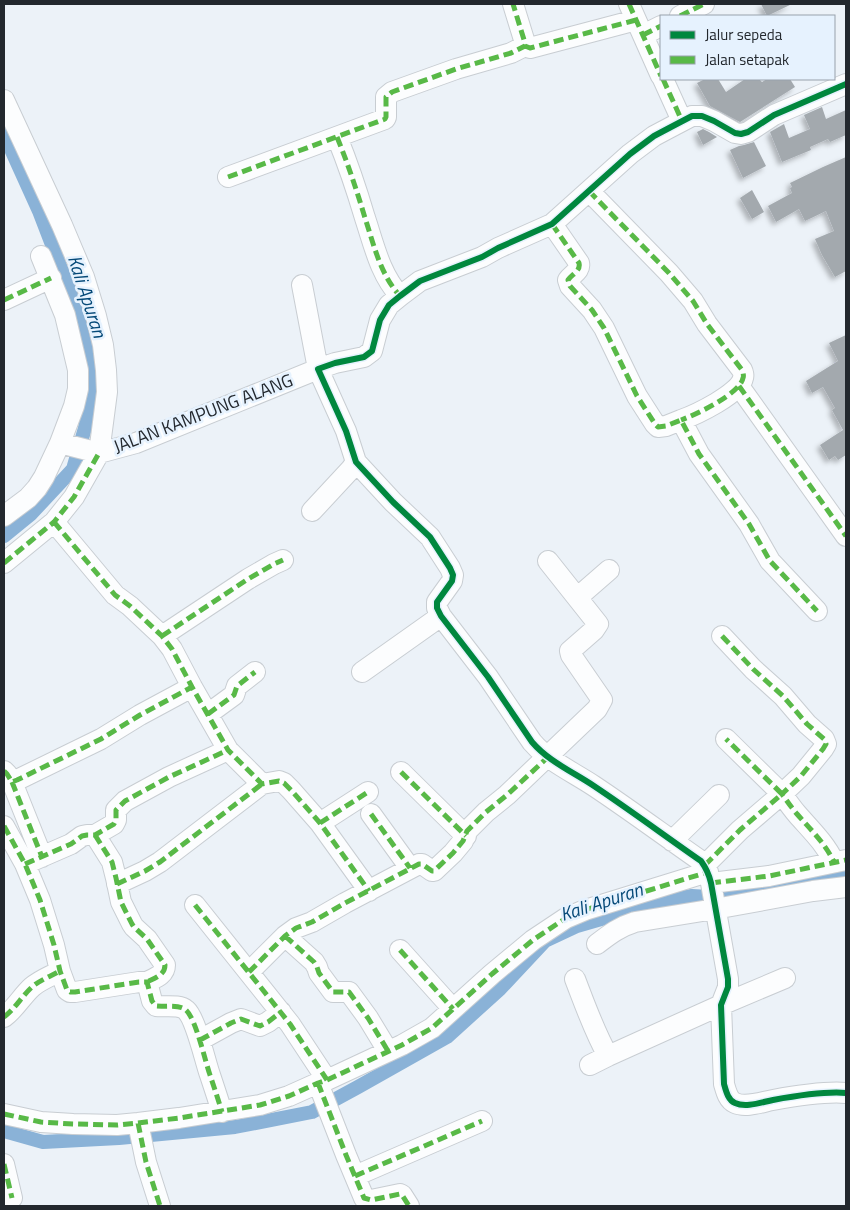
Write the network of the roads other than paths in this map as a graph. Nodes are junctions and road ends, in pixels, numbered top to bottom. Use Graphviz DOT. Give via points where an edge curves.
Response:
graph roads {
  1 [pos="513,4"];
  2 [pos="704,4"];
  3 [pos="682,15"];
  4 [pos="636,20"];
  5 [pos="660,26"];
  6 [pos="525,46"];
  7 [pos="660,73"];
  8 [pos="663,80"];
  9 [pos="846,84"];
  10 [pos="4,100"];
  11 [pos="682,121"];
  12 [pos="337,137"];
  13 [pos="228,177"];
  14 [pos="589,191"];
  15 [pos="552,224"];
  16 [pos="41,256"];
  17 [pos="51,278"];
  18 [pos="302,285"];
  19 [pos="400,296"];
  20 [pos="4,300"];
  21 [pos="318,369"];
  22 [pos="739,386"];
  23 [pos="680,420"];
  24 [pos="79,448"];
  25 [pos="356,462"];
  26 [pos="312,511"];
  27 [pos="4,516"];
  28 [pos="54,522"];
  29 [pos="846,536"];
  30 [pos="283,560"];
  31 [pos="548,561"];
  32 [pos="4,563"];
  33 [pos="609,570"];
  34 [pos="578,597"];
  35 [pos="817,611"];
  36 [pos="441,616"];
  37 [pos="162,636"];
  38 [pos="722,636"];
  39 [pos="254,672"];
  40 [pos="362,672"];
  41 [pos="192,687"];
  42 [pos="208,714"];
  43 [pos="726,739"];
  44 [pos="228,750"];
  45 [pos="548,757"];
  46 [pos="402,772"];
  47 [pos="8,777"];
  48 [pos="262,784"];
  49 [pos="368,792"];
  50 [pos="782,794"];
  51 [pos="718,795"];
  52 [pos="371,814"];
  53 [pos="320,823"];
  54 [pos="4,826"];
  55 [pos="95,835"];
  56 [pos="466,836"];
  57 [pos="672,842"];
  58 [pos="33,861"];
  59 [pos="840,861"];
  60 [pos="410,868"];
  61 [pos="117,884"];
  62 [pos="846,886"];
  63 [pos="711,887"];
  64 [pos="369,891"];
  65 [pos="195,905"];
  66 [pos="285,936"];
  67 [pos="597,944"];
  68 [pos="400,950"];
  69 [pos="60,971"];
  70 [pos="249,972"];
  71 [pos="785,978"];
  72 [pos="575,979"];
  73 [pos="147,982"];
  74 [pos="721,1006"];
  75 [pos="453,1009"];
  76 [pos="281,1012"];
  77 [pos="4,1017"];
  78 [pos="200,1040"];
  79 [pos="388,1051"];
  80 [pos="608,1056"];
  81 [pos="590,1066"];
  82 [pos="322,1084"];
  83 [pos="846,1093"];
  84 [pos="222,1112"];
  85 [pos="4,1114"];
  86 [pos="482,1121"];
  87 [pos="139,1126"];
  88 [pos="4,1164"];
  89 [pos="355,1176"];
  90 [pos="12,1198"];
  91 [pos="160,1206"];
  92 [pos="408,1206"];
  1 -- 6 [label="street"];
  2 -- 3 [label="street"];
  4 -- 5 [label="street"];
  4 -- 6 [label="street" via="530,48"];
  4 -- 7 [label="street"];
  6 -- 12 [label="street" via="392,92 386,97 385,120"];
  8 -- 11 [label="street"];
  9 -- 11 [label="street, JALAN KAMPUNG ALANG" via="774,115 741,134 702,116"];
  10 -- 24 [label="street" via="66,234 96,316 106,370 106,392"];
  11 -- 14 [label="street, JALAN KAMPUNG ALANG" via="638,148"];
  12 -- 13 [label="street"];
  12 -- 19 [label="street" via="379,263"];
  14 -- 15 [label="street, JALAN KAMPUNG ALANG"];
  14 -- 22 [label="street" via="693,301 742,370 744,378"];
  15 -- 19 [label="street, JALAN KAMPUNG ALANG" via="482,258 420,281"];
  15 -- 23 [label="street" via="579,263 568,280 570,286 604,328 637,396 655,424 662,427"];
  16 -- 17 [label="street"];
  17 -- 20 [label="street"];
  17 -- 24 [label="street" via="65,315 78,370 74,406"];
  18 -- 21 [label="street"];
  19 -- 21 [label="street, JALAN KAMPUNG ALANG" via="380,320 372,350 364,357"];
  21 -- 24 [label="street, JALAN KAMPUNG ALANG" via="136,443"];
  21 -- 25 [label="street"];
  22 -- 23 [label="street" via="727,397"];
  22 -- 29 [label="street"];
  23 -- 35 [label="street" via="770,561"];
  24 -- 27 [label="street" via="44,476 28,498"];
  24 -- 28 [label="street" via="74,497"];
  25 -- 26 [label="street"];
  25 -- 36 [label="street" via="430,537 450,568 452,581 437,602"];
  28 -- 32 [label="street"];
  28 -- 37 [label="street" via="115,595"];
  30 -- 37 [label="street" via="248,579"];
  31 -- 34 [label="street"];
  33 -- 34 [label="street"];
  34 -- 45 [label="street" via="598,624 570,651 602,702"];
  36 -- 40 [label="street"];
  36 -- 45 [label="street" via="532,742"];
  37 -- 41 [label="street"];
  38 -- 50 [label="street" via="826,744"];
  39 -- 42 [label="street" via="237,686 234,695"];
  41 -- 42 [label="street"];
  41 -- 47 [label="street" via="101,739"];
  42 -- 44 [label="street"];
  43 -- 50 [label="street"];
  44 -- 48 [label="street"];
  44 -- 55 [label="street" via="125,801 116,810 114,824"];
  45 -- 56 [label="street" via="466,831"];
  45 -- 57 [label="street" via="595,786"];
  46 -- 56 [label="street"];
  47 -- 58 [label="street"];
  48 -- 53 [label="street" via="279,780 284,783"];
  48 -- 61 [label="street" via="160,862"];
  49 -- 53 [label="street"];
  50 -- 59 [label="street"];
  50 -- 63 [label="street" via="740,830"];
  51 -- 57 [label="street"];
  52 -- 60 [label="street"];
  53 -- 64 [label="street"];
  54 -- 58 [label="street"];
  55 -- 58 [label="street" via="82,836"];
  55 -- 61 [label="street" via="112,862"];
  56 -- 60 [label="street" via="434,872 422,864"];
  57 -- 63 [label="street" via="701,860"];
  58 -- 69 [label="street"];
  59 -- 63 [label="street"];
  60 -- 64 [label="street"];
  61 -- 73 [label="street" via="121,902 134,927 147,938 165,965 162,973"];
  62 -- 63 [label="street" via="814,891"];
  63 -- 67 [label="street" via="646,920 625,925"];
  63 -- 74 [label="street" via="728,979"];
  63 -- 75 [label="street" via="612,901 566,918 533,940"];
  64 -- 66 [label="street"];
  65 -- 70 [label="street"];
  66 -- 70 [label="street"];
  66 -- 79 [label="street" via="314,962 333,992 349,992"];
  68 -- 75 [label="street"];
  69 -- 73 [label="street" via="70,992"];
  69 -- 77 [label="street" via="37,983"];
  70 -- 76 [label="street"];
  71 -- 74 [label="street"];
  72 -- 80 [label="street"];
  73 -- 78 [label="street" via="156,1006 178,1007 187,1011"];
  74 -- 80 [label="street"];
  74 -- 83 [label="street" via="724,1084 733,1102 744,1105"];
  75 -- 79 [label="street" via="432,1028"];
  76 -- 78 [label="street" via="260,1026 241,1020"];
  76 -- 82 [label="street"];
  78 -- 84 [label="street"];
  79 -- 82 [label="street"];
  80 -- 81 [label="street"];
  82 -- 84 [label="street" via="260,1105"];
  82 -- 89 [label="street"];
  84 -- 87 [label="street"];
  85 -- 87 [label="street" via="41,1122"];
  86 -- 89 [label="street"];
  87 -- 91 [label="street"];
  88 -- 90 [label="street"];
  89 -- 92 [label="street" via="364,1198 371,1200 400,1194"];
}
